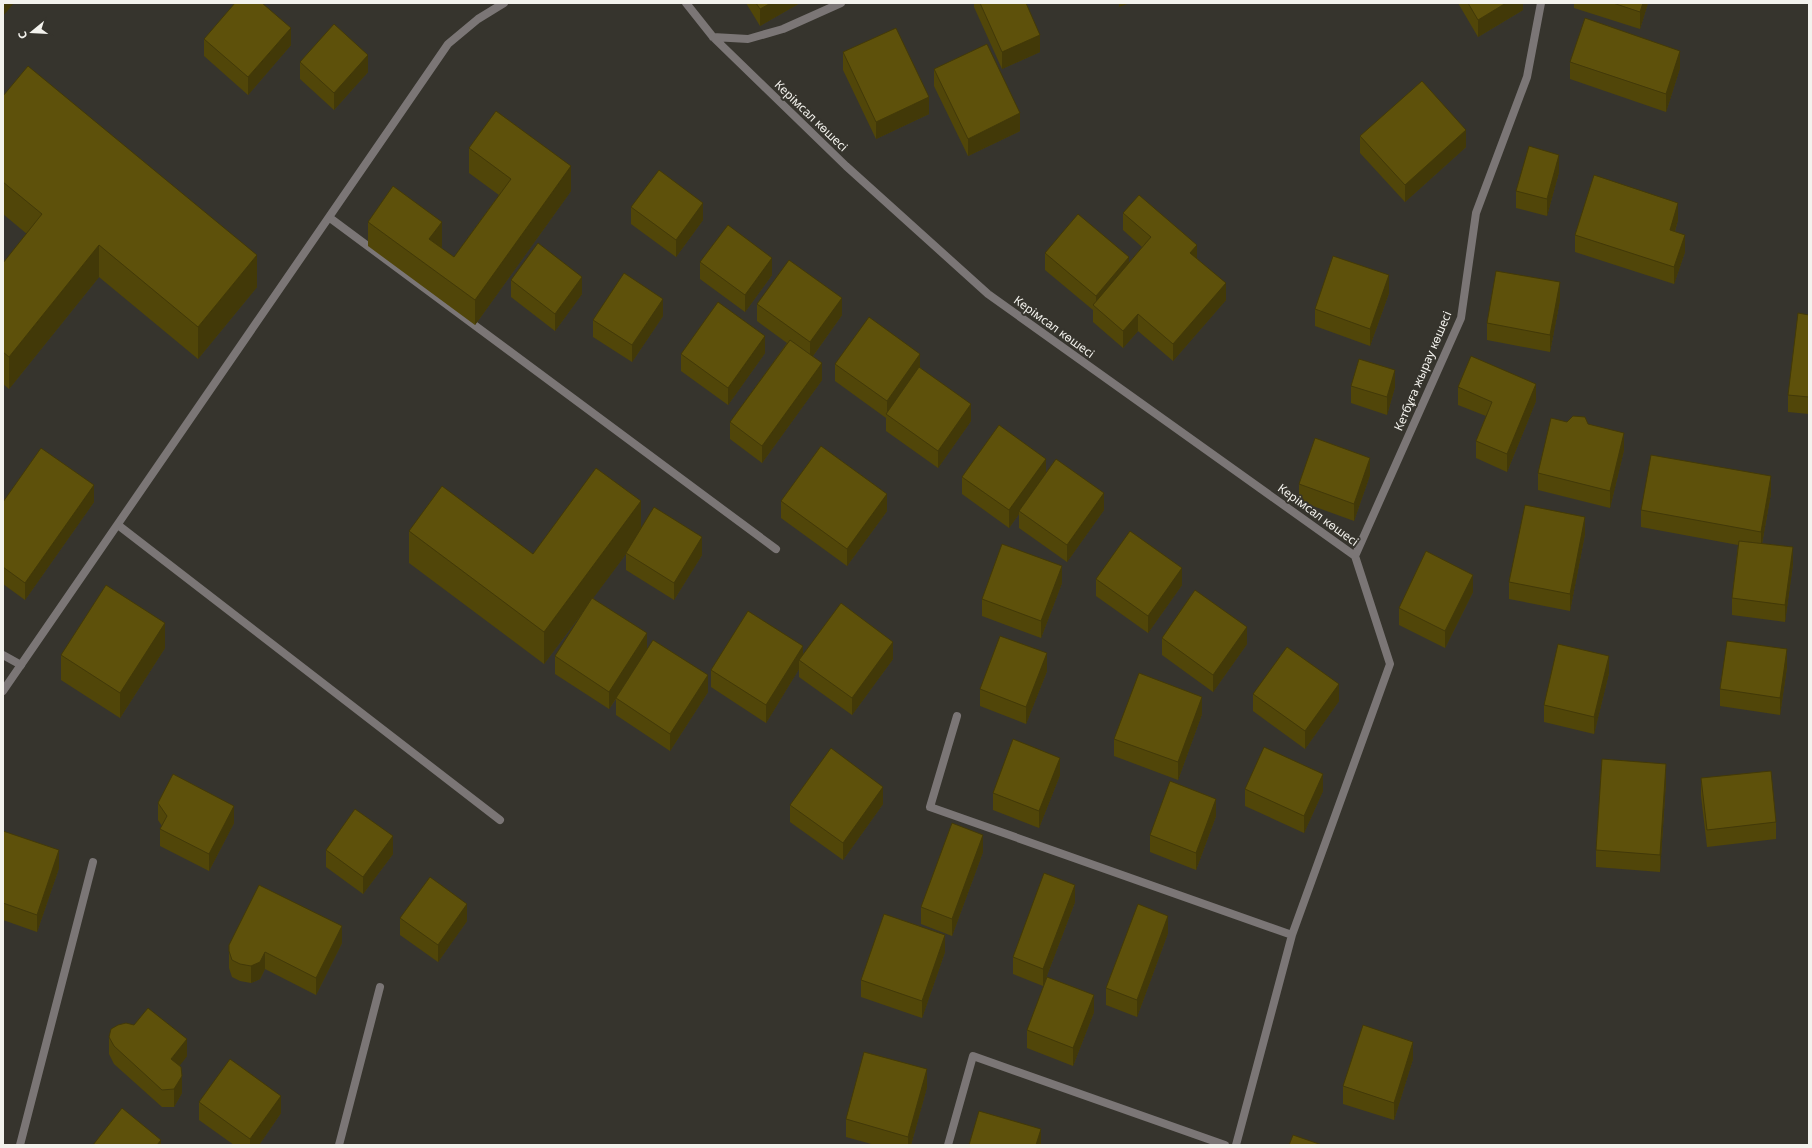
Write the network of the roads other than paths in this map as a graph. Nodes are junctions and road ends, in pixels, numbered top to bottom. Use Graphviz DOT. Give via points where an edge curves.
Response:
graph roads {
  1 [pos="504,3"];
  2 [pos="686,3"];
  3 [pos="842,3"];
  4 [pos="1541,3"];
  5 [pos="713,37"];
  6 [pos="330,218"];
  7 [pos="118,525"];
  8 [pos="776,549"];
  9 [pos="1354,556"];
  10 [pos="3,655"];
  11 [pos="21,665"];
  12 [pos="3,691"];
  13 [pos="957,716"];
  14 [pos="500,820"];
  15 [pos="93,862"];
  16 [pos="1292,934"];
  17 [pos="380,987"];
  18 [pos="20,1145"];
  19 [pos="339,1145"];
  20 [pos="948,1145"];
  21 [pos="1225,1145"];
  22 [pos="1236,1145"];
  1 -- 6 [label="street" via="478,18 448,44"];
  2 -- 5 [label="street, Керімсал көшесі"];
  3 -- 5 [label="street" via="783,29 748,39"];
  4 -- 9 [label="street, Кетбұға жырау көшесі" via="1526,77 1476,213 1461,318"];
  5 -- 9 [label="street, Керімсал көшесі" via="846,166 988,294"];
  6 -- 7 [label="street"];
  6 -- 8 [label="street"];
  7 -- 11 [label="street"];
  7 -- 14 [label="street"];
  9 -- 16 [label="street, Керімсал көшесі" via="1390,664"];
  10 -- 11 [label="street"];
  11 -- 12 [label="street"];
  13 -- 16 [label="street" via="930,807"];
  15 -- 18 [label="street"];
  16 -- 22 [label="street"];
  17 -- 19 [label="street"];
  20 -- 21 [label="street" via="973,1056"];
}
